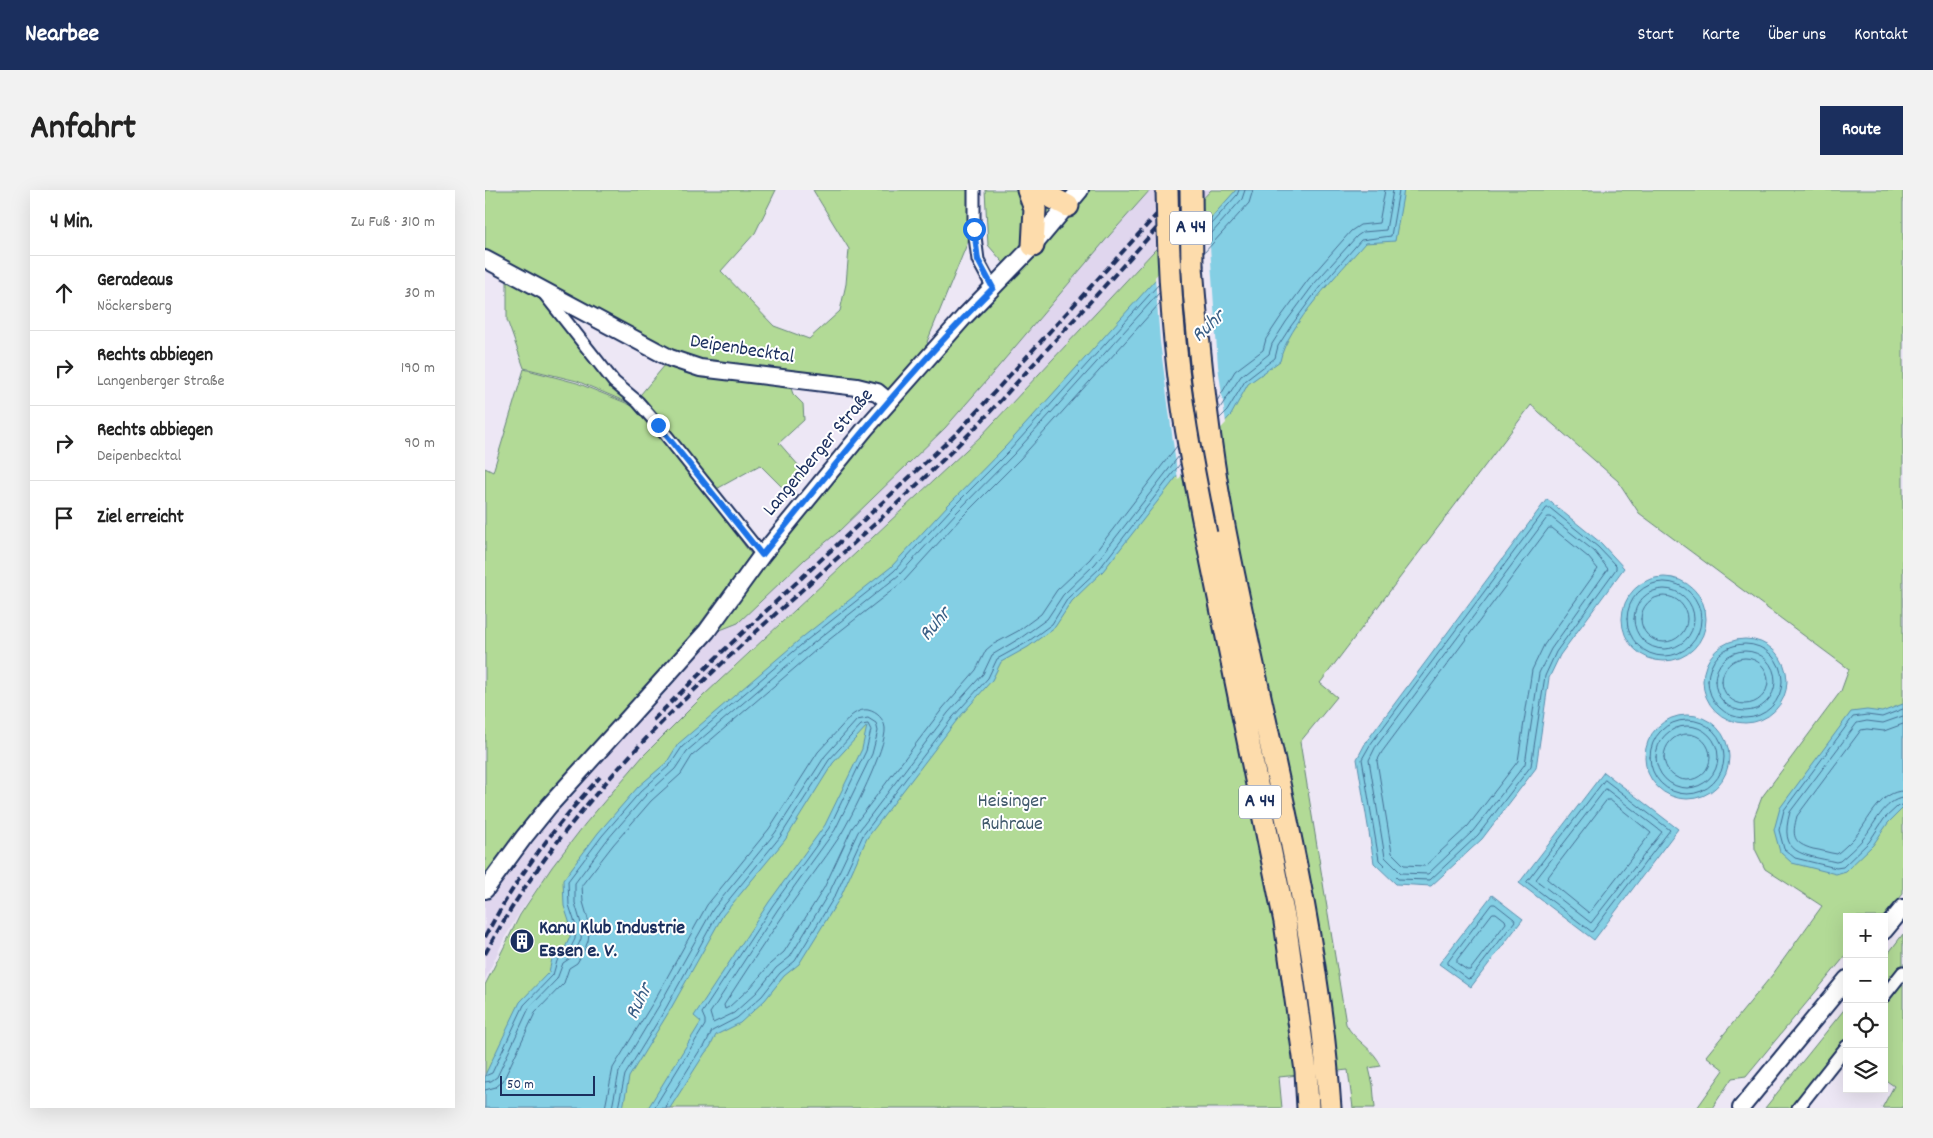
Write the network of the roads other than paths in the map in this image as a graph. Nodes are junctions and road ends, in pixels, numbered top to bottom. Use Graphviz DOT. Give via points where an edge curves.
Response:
graph roads {
  1 [pos="974,190"];
  2 [pos="1028,190"];
  3 [pos="1037,190"];
  4 [pos="1167,190"];
  5 [pos="1191,190"];
  6 [pos="1071,197"];
  7 [pos="1033,246"];
  8 [pos="485,259"];
  9 [pos="993,288"];
  10 [pos="542,291"];
  11 [pos="889,402"];
  12 [pos="762,555"];
  13 [pos="485,890"];
  14 [pos="1903,908"];
  15 [pos="1888,926"];
  16 [pos="1903,972"];
  17 [pos="1843,984"];
  18 [pos="1888,991"];
  19 [pos="1845,1048"];
  20 [pos="1327,1069"];
  21 [pos="1308,1108"];
  22 [pos="1330,1108"];
  23 [pos="1341,1108"];
  24 [pos="1741,1108"];
  25 [pos="1798,1108"];
  1 -- 9 [label="street" via="978,260"];
  2 -- 7 [label="highway" via="1035,209"];
  3 -- 6 [label="highway"];
  4 -- 21 [label="highway, A 44, bridge" via="1177,368 1190,454 1285,922 1306,1071"];
  5 -- 20 [label="highway, A 44, bridge" via="1192,267 1211,446 1224,526 1306,917"];
  6 -- 7 [label="main road, Langenberger Straße"];
  7 -- 9 [label="main road, Langenberger Straße"];
  8 -- 10 [label="main road, Deipenbecktal"];
  9 -- 11 [label="main road, Langenberger Straße"];
  10 -- 11 [label="main road, Deipenbecktal" via="670,358 734,373 857,387 877,392"];
  10 -- 12 [label="street, Deipenbecktal" via="614,382 663,431"];
  11 -- 12 [label="main road, Langenberger Straße"];
  12 -- 13 [label="main road, Langenberger Straße" via="707,631 549,806"];
  14 -- 15 [label="main road"];
  16 -- 18 [label="street"];
  17 -- 24 [label="main road"];
  19 -- 25 [label="street"];
  20 -- 22 [label="highway, A 44"];
  20 -- 23 [label="highway"];
}
